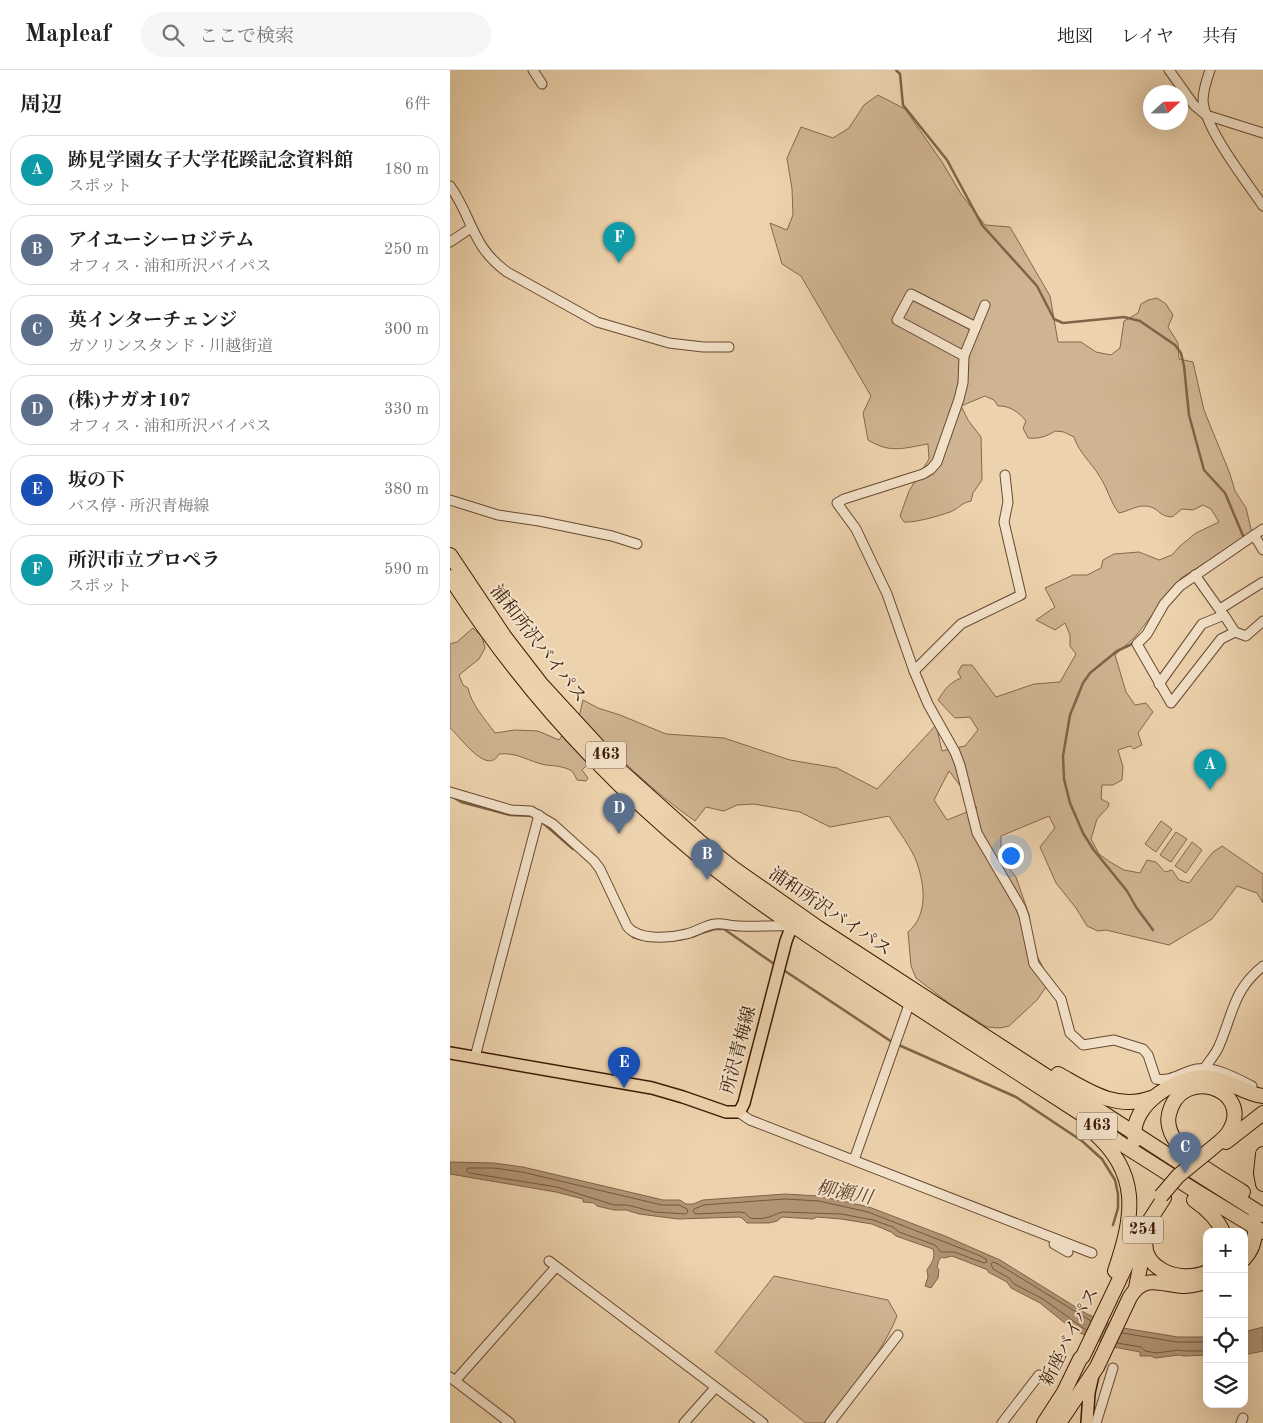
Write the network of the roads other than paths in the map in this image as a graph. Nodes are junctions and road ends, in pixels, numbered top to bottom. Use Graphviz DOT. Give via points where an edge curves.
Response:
graph roads {
  1 [pos="532,70"];
  2 [pos="1169,70"];
  3 [pos="1210,70"];
  4 [pos="542,84"];
  5 [pos="1206,115"];
  6 [pos="1263,133"];
  7 [pos="450,186"];
  8 [pos="1263,206"];
  9 [pos="471,228"];
  10 [pos="450,242"];
  11 [pos="985,305"];
  12 [pos="976,327"];
  13 [pos="729,347"];
  14 [pos="964,356"];
  15 [pos="1005,475"];
  16 [pos="450,500"];
  17 [pos="1263,529"];
  18 [pos="1254,535"];
  19 [pos="637,544"];
  20 [pos="1263,550"];
  21 [pos="450,556"];
  22 [pos="1195,576"];
  23 [pos="450,577"];
  24 [pos="1263,582"];
  25 [pos="1222,612"];
  26 [pos="1263,621"];
  27 [pos="1235,632"];
  28 [pos="914,671"];
  29 [pos="1159,684"];
  30 [pos="450,792"];
  31 [pos="539,815"];
  32 [pos="797,921"];
  33 [pos="1263,966"];
  34 [pos="910,1002"];
  35 [pos="958,1019"];
  36 [pos="450,1053"];
  37 [pos="475,1057"];
  38 [pos="1000,1062"];
  39 [pos="1204,1069"];
  40 [pos="1252,1086"];
  41 [pos="1263,1096"];
  42 [pos="1155,1097"];
  43 [pos="738,1112"];
  44 [pos="1263,1112"];
  45 [pos="1263,1118"];
  46 [pos="1090,1129"];
  47 [pos="1134,1134"];
  48 [pos="1214,1152"];
  49 [pos="1263,1154"];
  50 [pos="1174,1159"];
  51 [pos="854,1160"];
  52 [pos="1263,1184"];
  53 [pos="1194,1190"];
  54 [pos="1164,1198"];
  55 [pos="1263,1205"];
  56 [pos="1263,1215"];
  57 [pos="1150,1226"];
  58 [pos="1221,1228"];
  59 [pos="1259,1230"];
  60 [pos="1036,1233"];
  61 [pos="1144,1246"];
  62 [pos="1068,1252"];
  63 [pos="1263,1252"];
  64 [pos="1092,1253"];
  65 [pos="1248,1253"];
  66 [pos="1248,1258"];
  67 [pos="1127,1267"];
  68 [pos="1205,1273"];
  69 [pos="1203,1283"];
  70 [pos="1119,1290"];
  71 [pos="898,1335"];
  72 [pos="1088,1359"];
  73 [pos="1113,1368"];
  74 [pos="1039,1375"];
  75 [pos="453,1379"];
  76 [pos="715,1388"];
  77 [pos="510,1423"];
  78 [pos="684,1423"];
  79 [pos="763,1423"];
  80 [pos="830,1423"];
  81 [pos="1002,1423"];
  82 [pos="1044,1423"];
  83 [pos="1054,1423"];
  84 [pos="1059,1423"];
  85 [pos="1087,1423"];
  86 [pos="1096,1423"];
  1 -- 4 [label="street"];
  2 -- 5 [label="street" via="1194,105"];
  3 -- 5 [label="street" via="1203,100"];
  5 -- 6 [label="street"];
  5 -- 8 [label="street"];
  7 -- 9 [label="street"];
  9 -- 10 [label="street"];
  9 -- 13 [label="street" via="483,250 498,266 597,322 670,343"];
  11 -- 12 [label="street"];
  12 -- 14 [label="street"];
  12 -- 14 [label="street" via="911,294 897,320"];
  14 -- 28 [label="street" via="959,399 937,462 931,469 837,503 856,529 887,594"];
  15 -- 28 [label="street" via="1008,502 1004,522 1021,595 961,624"];
  16 -- 19 [label="street" via="498,515 612,536"];
  17 -- 18 [label="street"];
  18 -- 20 [label="street"];
  18 -- 22 [label="street"];
  21 -- 32 [label="highway, 浦和所沢バイパス / 463" via="541,684 615,765 699,841"];
  22 -- 25 [label="street"];
  22 -- 29 [label="street" via="1180,586 1164,604 1148,634 1137,644"];
  23 -- 32 [label="highway, 浦和所沢バイパス / 463" via="522,676 581,745 648,812 698,855"];
  24 -- 25 [label="street"];
  25 -- 27 [label="street"];
  25 -- 29 [label="street" via="1202,624"];
  26 -- 27 [label="street" via="1246,636"];
  27 -- 29 [label="street" via="1221,639 1171,703"];
  28 -- 39 [label="street" via="955,752 977,833 1021,908 1034,964 1060,999 1070,1033 1083,1045 1114,1040 1143,1049 1148,1054 1156,1079 1166,1080"];
  30 -- 31 [label="street" via="494,806"];
  31 -- 32 [label="street" via="594,861 631,931 672,936 715,924 738,926"];
  31 -- 37 [label="street"];
  32 -- 34 [label="highway, 浦和所沢バイパス / 463"];
  32 -- 35 [label="highway, 浦和所沢バイパス / 463"];
  32 -- 43 [label="main road, 所沢青梅線" via="786,941 744,1103"];
  33 -- 39 [label="street" via="1241,990 1219,1048"];
  34 -- 38 [label="highway, 浦和所沢バイパス / 463"];
  34 -- 51 [label="street"];
  35 -- 42 [label="highway" via="1104,1098 1136,1103"];
  35 -- 47 [label="highway, 浦和所沢バイパス / 463"];
  36 -- 37 [label="main road, 所沢青梅線"];
  37 -- 43 [label="main road, 所沢青梅線" via="652,1088 726,1112"];
  38 -- 46 [label="highway"];
  38 -- 53 [label="highway, 浦和所沢バイパス / 463"];
  39 -- 40 [label="street" via="1223,1072"];
  41 -- 42 [label="highway" via="1204,1077 1177,1084"];
  42 -- 47 [label="highway" via="1138,1114"];
  43 -- 51 [label="street" via="750,1120"];
  44 -- 48 [label="highway, 254"];
  45 -- 48 [label="highway, 254"];
  46 -- 58 [label="highway, 463" via="1206,1208"];
  46 -- 70 [label="highway" via="1114,1154 1130,1194 1127,1226 1118,1261"];
  47 -- 50 [label="highway, 浦和所沢バイパス / 463"];
  47 -- 53 [label="highway" via="1142,1151"];
  48 -- 54 [label="highway, 254"];
  48 -- 55 [label="highway" via="1230,1132 1233,1106 1220,1091 1209,1086 1197,1086 1185,1091 1171,1107 1168,1118 1174,1138 1194,1159"];
  49 -- 52 [label="highway"];
  50 -- 56 [label="highway, 浦和所沢バイパス"];
  50 -- 59 [label="highway" via="1194,1176 1243,1207"];
  51 -- 60 [label="street"];
  53 -- 59 [label="highway, 浦和所沢バイパス"];
  54 -- 57 [label="highway, 254"];
  54 -- 67 [label="highway, 254" via="1142,1232"];
  54 -- 70 [label="highway" via="1136,1234"];
  57 -- 61 [label="highway"];
  57 -- 67 [label="highway, 254"];
  59 -- 65 [label="highway"];
  60 -- 62 [label="street"];
  60 -- 64 [label="street"];
  61 -- 68 [label="highway" via="1151,1261 1164,1272 1188,1277"];
  61 -- 70 [label="highway"];
  63 -- 66 [label="highway"];
  67 -- 70 [label="highway, 新座バイパス / 254"];
  69 -- 70 [label="highway" via="1184,1286 1153,1282"];
  70 -- 72 [label="highway, 新座バイパス / 254"];
  71 -- 80 [label="street"];
  72 -- 82 [label="highway, 新座バイパス / 254"];
  72 -- 83 [label="highway, 新座バイパス / 254"];
  72 -- 84 [label="highway, 254"];
  72 -- 85 [label="main road"];
  73 -- 86 [label="street"];
  74 -- 81 [label="street"];
  75 -- 76 [label="street" via="553,1264"];
  75 -- 77 [label="street"];
  76 -- 78 [label="street"];
  76 -- 79 [label="street"];
}
